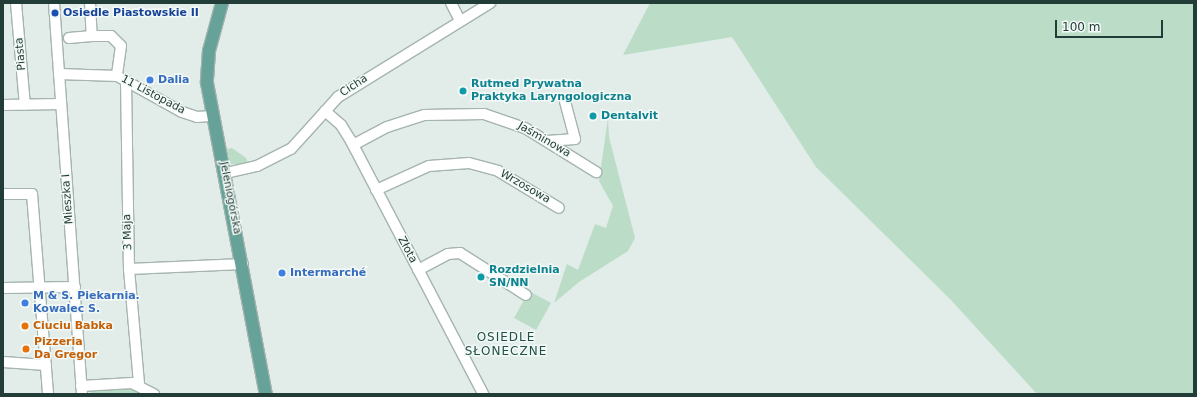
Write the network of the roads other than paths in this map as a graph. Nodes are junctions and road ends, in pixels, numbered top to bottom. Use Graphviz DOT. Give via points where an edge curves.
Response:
graph roads {
  1 [pos="16,3"];
  2 [pos="54,3"];
  3 [pos="90,3"];
  4 [pos="222,3"];
  5 [pos="451,3"];
  6 [pos="490,3"];
  7 [pos="460,21"];
  8 [pos="92,36"];
  9 [pos="69,38"];
  10 [pos="59,74"];
  11 [pos="122,78"];
  12 [pos="565,101"];
  13 [pos="61,104"];
  14 [pos="3,105"];
  15 [pos="25,105"];
  16 [pos="325,111"];
  17 [pos="213,116"];
  18 [pos="547,141"];
  19 [pos="353,145"];
  20 [pos="596,172"];
  21 [pos="226,173"];
  22 [pos="376,190"];
  23 [pos="3,194"];
  24 [pos="559,208"];
  25 [pos="243,264"];
  26 [pos="129,269"];
  27 [pos="418,270"];
  28 [pos="40,287"];
  29 [pos="74,287"];
  30 [pos="3,288"];
  31 [pos="526,295"];
  32 [pos="3,362"];
  33 [pos="46,365"];
  34 [pos="139,384"];
  35 [pos="81,390"];
  36 [pos="48,394"];
  37 [pos="154,394"];
  38 [pos="266,394"];
  39 [pos="483,394"];
  1 -- 15 [label="street, Piasta"];
  2 -- 10 [label="street, Mieszka I"];
  3 -- 8 [label="street"];
  4 -- 17 [label="main road, Jeleniogórska" via="207,66"];
  5 -- 7 [label="street"];
  6 -- 7 [label="street, Cicha"];
  7 -- 16 [label="street, Cicha" via="345,92"];
  8 -- 9 [label="street, 11 Listopada"];
  8 -- 11 [label="street, 11 Listopada" via="111,36 120,42"];
  10 -- 11 [label="street, 11 Listopada"];
  10 -- 13 [label="street, Mieszka I"];
  11 -- 17 [label="street, 11 Listopada" via="182,112 197,117"];
  11 -- 26 [label="street, 3 Maja"];
  12 -- 18 [label="street" via="575,140"];
  13 -- 15 [label="street"];
  13 -- 29 [label="street, Mieszka I"];
  14 -- 15 [label="street"];
  16 -- 19 [label="street, Złota" via="341,125"];
  16 -- 21 [label="street, Cicha" via="291,149 257,166"];
  17 -- 21 [label="main road, Jeleniogórska"];
  18 -- 19 [label="street, Jaśminowa" via="501,118 441,113 404,120"];
  18 -- 20 [label="street, Jaśminowa"];
  19 -- 22 [label="street, Złota"];
  21 -- 25 [label="main road, Jeleniogórska"];
  22 -- 24 [label="street, Wrzosowa" via="429,166 469,164 498,171"];
  22 -- 27 [label="street, Złota"];
  23 -- 28 [label="street" via="32,194"];
  25 -- 26 [label="street"];
  25 -- 38 [label="main road, Jeleniogórska"];
  26 -- 34 [label="street, 3 Maja"];
  27 -- 31 [label="street" via="448,254 460,253"];
  27 -- 39 [label="street, Złota"];
  28 -- 29 [label="street"];
  28 -- 30 [label="street"];
  28 -- 33 [label="street"];
  29 -- 35 [label="street, Mieszka I"];
  32 -- 33 [label="street"];
  33 -- 36 [label="street"];
  34 -- 35 [label="street"];
  34 -- 37 [label="street"];
}
